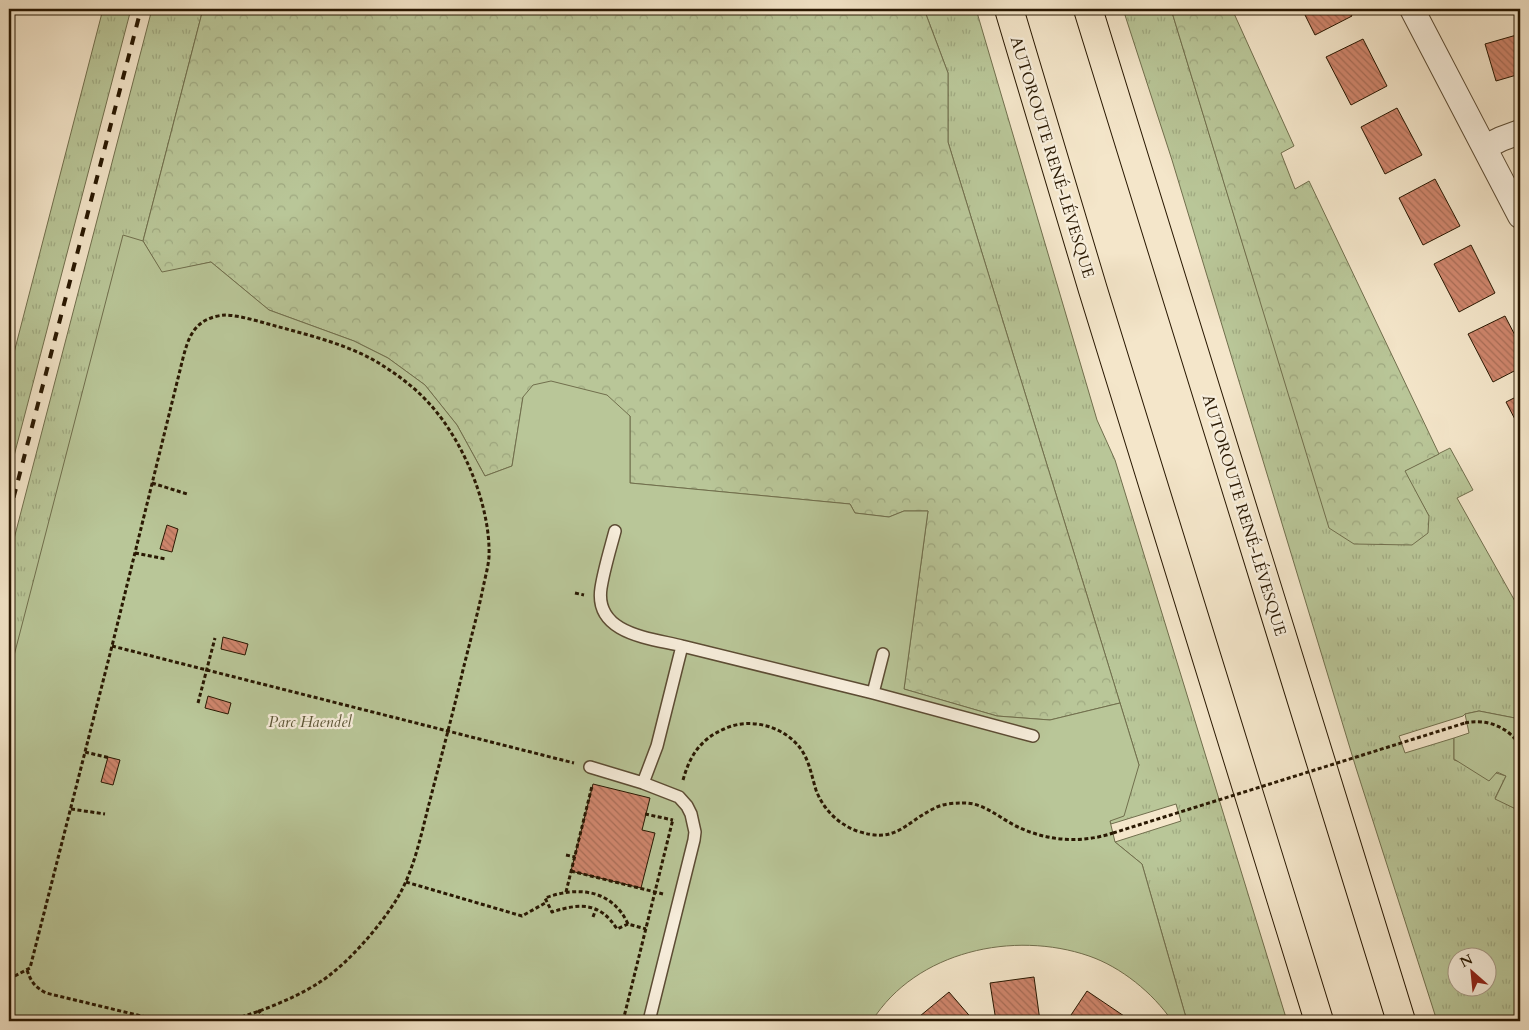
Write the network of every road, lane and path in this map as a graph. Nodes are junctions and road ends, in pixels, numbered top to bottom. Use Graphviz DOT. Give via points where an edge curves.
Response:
graph roads {
  1 [pos="1009,9"];
  2 [pos="1088,9"];
  3 [pos="1412,9"];
  4 [pos="1520,132"];
  5 [pos="1485,147"];
  6 [pos="1520,216"];
  7 [pos="152,483"];
  8 [pos="187,494"];
  9 [pos="615,531"];
  10 [pos="135,552"];
  11 [pos="166,559"];
  12 [pos="215,638"];
  13 [pos="112,646"];
  14 [pos="682,646"];
  15 [pos="882,654"];
  16 [pos="206,670"];
  17 [pos="873,693"];
  18 [pos="198,703"];
  19 [pos="448,731"];
  20 [pos="1033,736"];
  21 [pos="1520,745"];
  22 [pos="85,752"];
  23 [pos="110,758"];
  24 [pos="593,768"];
  25 [pos="643,783"];
  26 [pos="682,785"];
  27 [pos="70,809"];
  28 [pos="675,812"];
  29 [pos="105,814"];
  30 [pos="646,814"];
  31 [pos="673,820"];
  32 [pos="566,855"];
  33 [pos="575,857"];
  34 [pos="571,871"];
  35 [pos="406,882"];
  36 [pos="566,892"];
  37 [pos="655,892"];
  38 [pos="668,895"];
  39 [pos="547,902"];
  40 [pos="596,909"];
  41 [pos="593,917"];
  42 [pos="628,924"];
  43 [pos="646,929"];
  44 [pos="27,970"];
  45 [pos="9,979"];
  46 [pos="258,1010"];
  47 [pos="162,1021"];
  48 [pos="226,1021"];
  49 [pos="266,1021"];
  50 [pos="623,1021"];
  51 [pos="649,1021"];
  52 [pos="1319,1021"];
  53 [pos="1401,1021"];
  1 -- 52 [label="highway, AUTOROUTE RENÉ-LÉVESQUE"];
  2 -- 53 [label="highway, AUTOROUTE RENÉ-LÉVESQUE"];
  3 -- 5 [label="street"];
  4 -- 5 [label="street"];
  5 -- 6 [label="street"];
  7 -- 8 [label="path"];
  7 -- 10 [label="path"];
  7 -- 19 [label="path" via="190,335 198,324 209,318 223,315 243,317 296,331 336,344 396,374 426,401 461,448 474,479 489,543 489,561 481,598"];
  9 -- 14 [label="lane" via="600,588 604,611 619,628 632,634"];
  10 -- 11 [label="path"];
  10 -- 13 [label="path"];
  12 -- 16 [label="path"];
  13 -- 16 [label="path"];
  13 -- 22 [label="path"];
  14 -- 17 [label="lane"];
  14 -- 25 [label="lane"];
  15 -- 17 [label="lane"];
  16 -- 18 [label="path"];
  16 -- 19 [label="path"];
  17 -- 20 [label="lane"];
  19 -- 24 [label="path"];
  19 -- 35 [label="path"];
  21 -- 26 [label="path, bridge" via="1510,733 1494,724 1472,721 1100,838 1077,840 1023,829 984,807 964,803 933,809 903,829 889,834 857,830 838,821 824,806 809,764 798,746 778,730 763,725 728,727 708,738 700,745 686,770"];
  22 -- 23 [label="path"];
  22 -- 27 [label="path"];
  24 -- 25 [label="lane"];
  24 -- 33 [label="path"];
  25 -- 51 [label="lane" via="679,797 692,814 695,832"];
  27 -- 29 [label="path"];
  27 -- 44 [label="path"];
  28 -- 31 [label="path"];
  30 -- 31 [label="path"];
  31 -- 37 [label="path"];
  32 -- 33 [label="path"];
  33 -- 34 [label="path"];
  34 -- 36 [label="path"];
  34 -- 37 [label="path"];
  35 -- 39 [label="path" via="522,916"];
  35 -- 46 [label="path" via="381,921 337,968 297,995"];
  36 -- 39 [label="path" via="545,898"];
  36 -- 42 [label="path" via="602,896 623,913"];
  37 -- 38 [label="path"];
  37 -- 43 [label="path"];
  39 -- 40 [label="path" via="552,912 580,906"];
  40 -- 41 [label="path"];
  40 -- 42 [label="path" via="607,915 616,929"];
  42 -- 43 [label="path"];
  43 -- 50 [label="path"];
  44 -- 45 [label="path"];
  44 -- 47 [label="path" via="31,982 46,993"];
  46 -- 48 [label="path"];
  46 -- 49 [label="path"];
}
